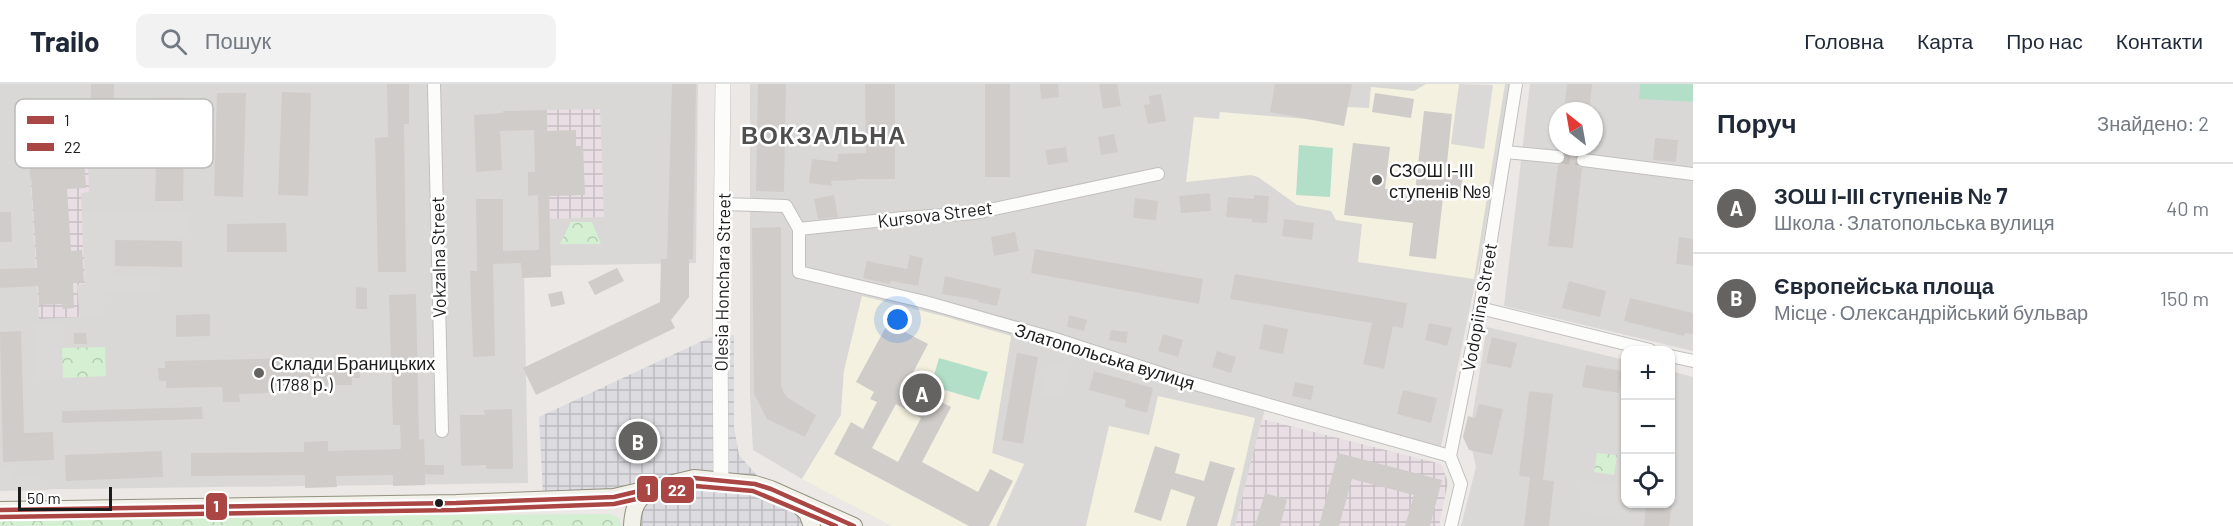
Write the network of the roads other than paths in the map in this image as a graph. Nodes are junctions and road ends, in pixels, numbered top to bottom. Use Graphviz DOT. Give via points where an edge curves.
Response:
graph roads {
  1 [pos="434,84"];
  2 [pos="723,84"];
  3 [pos="1515,84"];
  4 [pos="1506,152"];
  5 [pos="1558,157"];
  6 [pos="1583,160"];
  7 [pos="1158,174"];
  8 [pos="1693,174"];
  9 [pos="723,204"];
  10 [pos="800,229"];
  11 [pos="1480,308"];
  12 [pos="1630,346"];
  13 [pos="1675,357"];
  14 [pos="1693,361"];
  15 [pos="442,431"];
  16 [pos="1450,456"];
  17 [pos="721,481"];
  18 [pos="650,489"];
  19 [pos="791,498"];
  20 [pos="0,510"];
  21 [pos="632,526"];
  22 [pos="812,526"];
  23 [pos="854,526"];
  24 [pos="1451,526"];
  1 -- 15 [label="street, Vokzalna Street"];
  2 -- 9 [label="street, Olesia Honchara Street"];
  3 -- 4 [label="street, Vodopiina Street"];
  4 -- 5 [label="street"];
  4 -- 11 [label="street, Vodopiina Street"];
  6 -- 8 [label="street"];
  7 -- 10 [label="street, Kursova Street" via="975,213"];
  9 -- 10 [label="street" via="786,206"];
  9 -- 17 [label="street, Olesia Honchara Street"];
  10 -- 16 [label="street, Златопольська вулиця" via="799,272 971,315 1181,380"];
  11 -- 12 [label="street"];
  11 -- 16 [label="street, Vodopiina Street"];
  13 -- 14 [label="street"];
  16 -- 24 [label="street" via="1461,484"];
  17 -- 18 [label="main road" via="694,478"];
  17 -- 19 [label="main road" via="754,484"];
  18 -- 20 [label="main road" via="614,497 456,503"];
  18 -- 21 [label="main road" via="633,510"];
  19 -- 22 [label="main road" via="807,513"];
  19 -- 23 [label="main road"];
}
